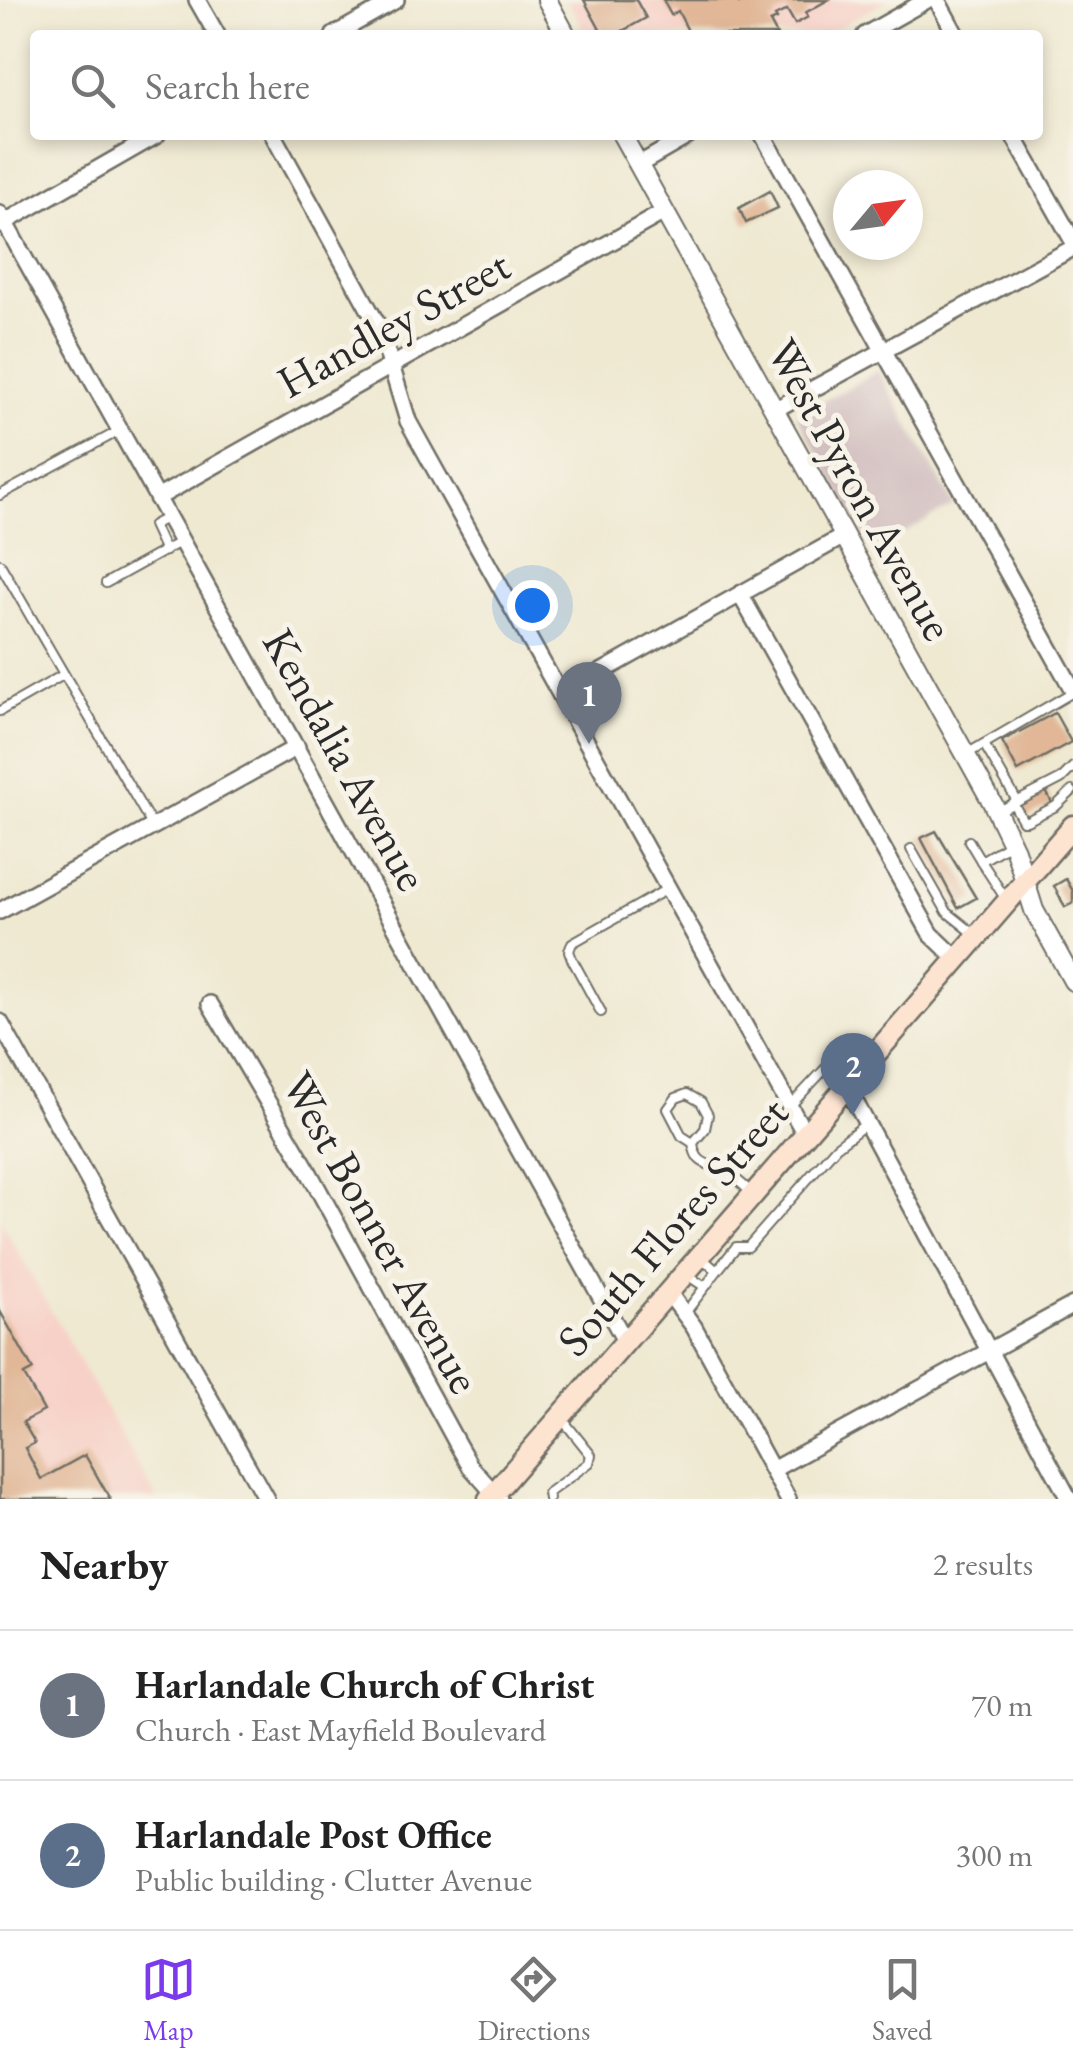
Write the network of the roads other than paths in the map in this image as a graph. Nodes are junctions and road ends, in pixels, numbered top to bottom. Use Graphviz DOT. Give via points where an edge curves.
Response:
graph roads {
  1 [pos="197,0"];
  2 [pos="396,0"];
  3 [pos="547,0"];
  4 [pos="926,0"];
  5 [pos="937,0"];
  6 [pos="214,30"];
  7 [pos="343,30"];
  8 [pos="563,30"];
  9 [pos="874,30"];
  10 [pos="953,30"];
  11 [pos="149,140"];
  12 [pos="276,140"];
  13 [pos="625,140"];
  14 [pos="681,140"];
  15 [pos="766,140"];
  16 [pos="1016,140"];
  17 [pos="638,165"];
  18 [pos="664,212"];
  19 [pos="2,220"];
  20 [pos="1073,245"];
  21 [pos="885,351"];
  22 [pos="390,368"];
  23 [pos="774,410"];
  24 [pos="120,430"];
  25 [pos="0,495"];
  26 [pos="158,498"];
  27 [pos="168,517"];
  28 [pos="844,536"];
  29 [pos="182,541"];
  30 [pos="165,550"];
  31 [pos="0,564"];
  32 [pos="106,583"];
  33 [pos="740,594"];
  34 [pos="63,675"];
  35 [pos="1073,691"];
  36 [pos="562,694"];
  37 [pos="0,711"];
  38 [pos="984,744"];
  39 [pos="297,747"];
  40 [pos="966,755"];
  41 [pos="1073,767"];
  42 [pos="1061,779"];
  43 [pos="1072,792"];
  44 [pos="1009,806"];
  45 [pos="1073,826"];
  46 [pos="153,827"];
  47 [pos="969,841"];
  48 [pos="1012,843"];
  49 [pos="912,849"];
  50 [pos="980,861"];
  51 [pos="1026,883"];
  52 [pos="669,888"];
  53 [pos="937,895"];
  54 [pos="1008,902"];
  55 [pos="916,907"];
  56 [pos="0,911"];
  57 [pos="978,936"];
  58 [pos="957,959"];
  59 [pos="1073,982"];
  60 [pos="210,1004"];
  61 [pos="601,1012"];
  62 [pos="0,1022"];
  63 [pos="869,1059"];
  64 [pos="846,1085"];
  65 [pos="790,1106"];
  66 [pos="867,1124"];
  67 [pos="805,1134"];
  68 [pos="693,1143"];
  69 [pos="753,1194"];
  70 [pos="727,1240"];
  71 [pos="699,1256"];
  72 [pos="717,1272"];
  73 [pos="685,1273"];
  74 [pos="705,1287"];
  75 [pos="668,1292"];
  76 [pos="1073,1305"];
  77 [pos="686,1313"];
  78 [pos="626,1341"];
  79 [pos="989,1350"];
  80 [pos="560,1417"];
  81 [pos="772,1470"];
  82 [pos="494,1497"];
  83 [pos="266,1499"];
  84 [pos="549,1499"];
  85 [pos="788,1499"];
  86 [pos="1070,1499"];
  1 -- 6 [label="street"];
  2 -- 7 [label="street"];
  3 -- 8 [label="street"];
  4 -- 9 [label="street"];
  5 -- 10 [label="street"];
  11 -- 19 [label="street"];
  12 -- 22 [label="street" via="370,308"];
  13 -- 17 [label="street, West Pyron Avenue"];
  14 -- 17 [label="street"];
  15 -- 21 [label="street"];
  16 -- 20 [label="street"];
  17 -- 18 [label="street, West Pyron Avenue"];
  18 -- 22 [label="street, Handley Street"];
  18 -- 23 [label="street, West Pyron Avenue"];
  19 -- 24 [label="street, Kendalia Avenue"];
  20 -- 21 [label="street"];
  21 -- 23 [label="street" via="827,391"];
  21 -- 35 [label="street" via="906,404"];
  22 -- 26 [label="street, Handley Street"];
  22 -- 36 [label="street" via="408,421"];
  23 -- 28 [label="street, West Pyron Avenue"];
  24 -- 25 [label="lane"];
  24 -- 26 [label="street, Kendalia Avenue"];
  26 -- 27 [label="street, Kendalia Avenue"];
  27 -- 29 [label="street, Kendalia Avenue"];
  27 -- 30 [label="lane" via="153,525"];
  28 -- 33 [label="street"];
  28 -- 40 [label="street, West Pyron Avenue"];
  29 -- 30 [label="lane"];
  29 -- 39 [label="street, Kendalia Avenue"];
  30 -- 32 [label="lane"];
  31 -- 34 [label="lane"];
  33 -- 36 [label="street"];
  33 -- 55 [label="street"];
  34 -- 37 [label="lane"];
  34 -- 46 [label="lane"];
  35 -- 38 [label="lane"];
  36 -- 52 [label="street"];
  38 -- 40 [label="lane"];
  38 -- 44 [label="lane"];
  39 -- 46 [label="street"];
  39 -- 78 [label="street, Kendalia Avenue"];
  40 -- 44 [label="street, West Pyron Avenue"];
  41 -- 42 [label="lane"];
  42 -- 43 [label="lane"];
  42 -- 44 [label="lane"];
  43 -- 44 [label="lane" via="1027,821"];
  44 -- 48 [label="street, West Pyron Avenue"];
  45 -- 51 [label="main road, South Flores Street"];
  46 -- 56 [label="street"];
  47 -- 50 [label="lane"];
  48 -- 50 [label="lane"];
  48 -- 51 [label="street, West Pyron Avenue"];
  49 -- 53 [label="lane"];
  50 -- 54 [label="lane"];
  51 -- 54 [label="main road, South Flores Street"];
  51 -- 59 [label="street, West Pyron Avenue"];
  52 -- 61 [label="lane" via="572,943 572,959"];
  52 -- 65 [label="street"];
  53 -- 55 [label="lane"];
  53 -- 57 [label="lane"];
  54 -- 57 [label="main road, South Flores Street"];
  55 -- 58 [label="street" via="930,934"];
  57 -- 58 [label="main road, South Flores Street"];
  58 -- 63 [label="main road, South Flores Street"];
  60 -- 82 [label="street, West Bonner Avenue" via="459,1447"];
  62 -- 83 [label="street"];
  63 -- 64 [label="main road, South Flores Street"];
  63 -- 65 [label="lane" via="854,1038"];
  64 -- 66 [label="street"];
  64 -- 67 [label="main road, South Flores Street"];
  65 -- 67 [label="street"];
  66 -- 70 [label="lane" via="836,1147 748,1246"];
  66 -- 79 [label="street"];
  67 -- 69 [label="main road, South Flores Street"];
  68 -- 68 [label="lane" via="708,1115 687,1094 668,1109"];
  68 -- 69 [label="lane" via="702,1164 726,1172"];
  69 -- 70 [label="main road, South Flores Street"];
  70 -- 71 [label="main road, South Flores Street"];
  70 -- 72 [label="lane"];
  71 -- 72 [label="lane"];
  71 -- 73 [label="main road, South Flores Street"];
  72 -- 74 [label="lane"];
  73 -- 74 [label="lane"];
  73 -- 75 [label="main road, South Flores Street"];
  74 -- 77 [label="lane"];
  75 -- 77 [label="street"];
  75 -- 78 [label="main road, South Flores Street"];
  76 -- 79 [label="street"];
  77 -- 81 [label="street"];
  78 -- 80 [label="main road, South Flores Street"];
  79 -- 81 [label="street"];
  79 -- 86 [label="street"];
  80 -- 82 [label="main road, South Flores Street"];
  80 -- 84 [label="lane" via="591,1455"];
  81 -- 85 [label="street"];
}
